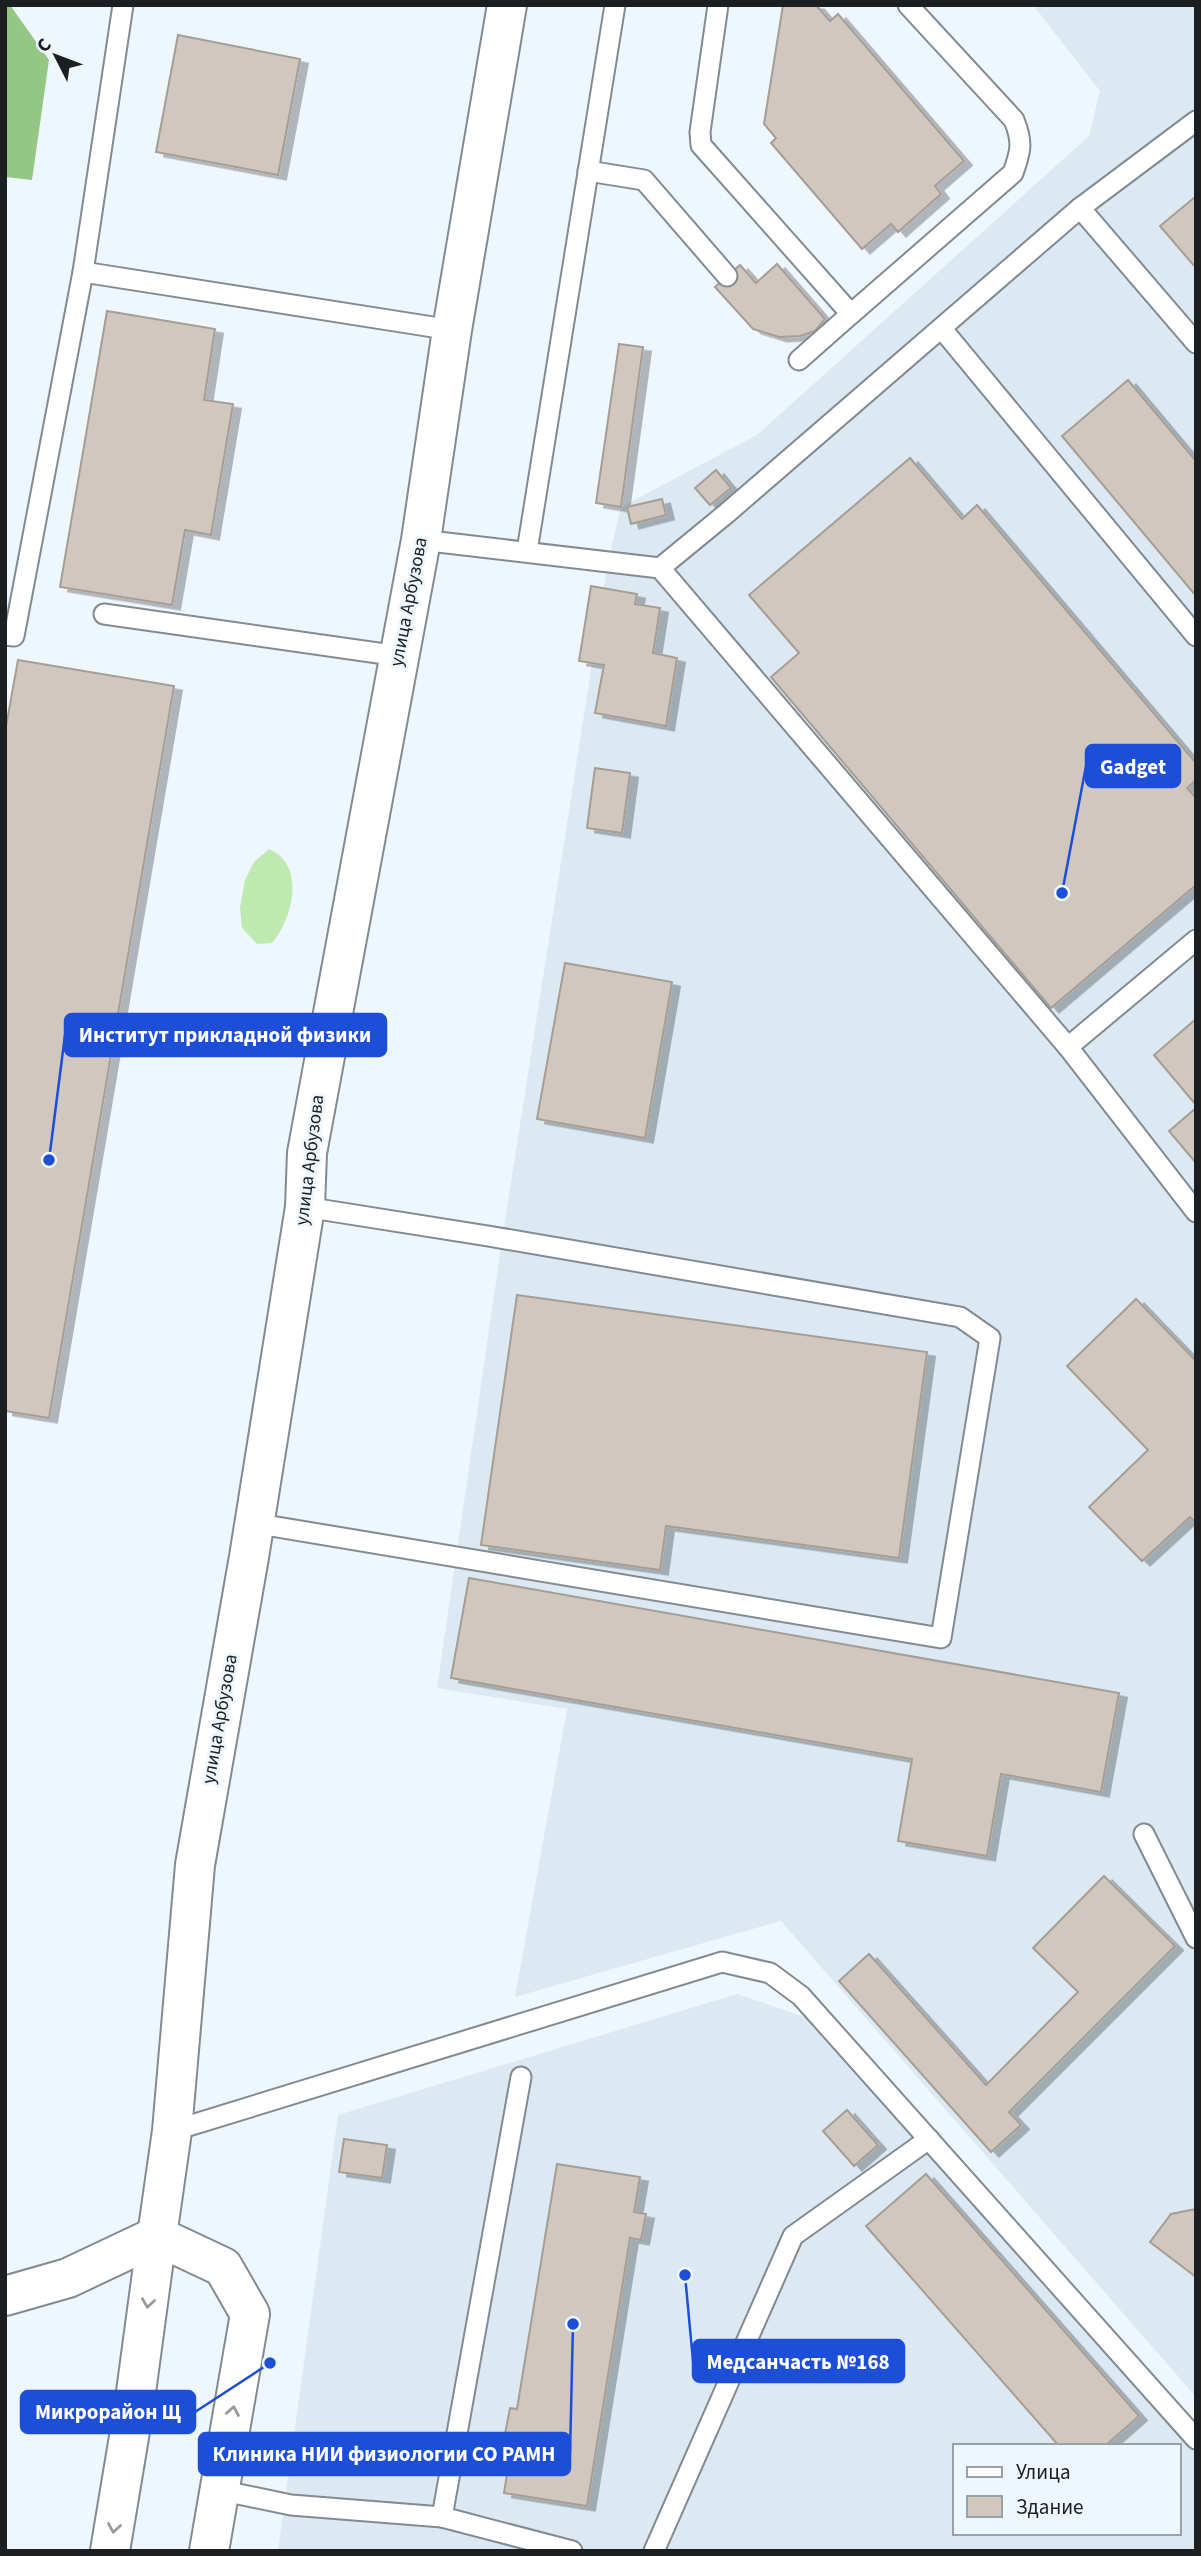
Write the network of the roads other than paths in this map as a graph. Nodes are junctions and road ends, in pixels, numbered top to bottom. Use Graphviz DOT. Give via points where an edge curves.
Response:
graph roads {
  1 [pos="123,5"];
  2 [pos="507,5"];
  3 [pos="615,5"];
  4 [pos="718,5"];
  5 [pos="908,5"];
  6 [pos="1196,121"];
  7 [pos="588,171"];
  8 [pos="1080,208"];
  9 [pos="83,272"];
  10 [pos="727,276"];
  11 [pos="852,314"];
  12 [pos="453,330"];
  13 [pos="942,330"];
  14 [pos="1196,343"];
  15 [pos="799,360"];
  16 [pos="421,540"];
  17 [pos="527,551"];
  18 [pos="660,568"];
  19 [pos="104,614"];
  20 [pos="5,635"];
  21 [pos="1196,636"];
  22 [pos="399,656"];
  23 [pos="1196,940"];
  24 [pos="1068,1047"];
  25 [pos="305,1207"];
  26 [pos="1196,1212"];
  27 [pos="253,1523"];
  28 [pos="1143,1834"];
  29 [pos="1196,1938"];
  30 [pos="522,2077"];
  31 [pos="172,2131"];
  32 [pos="929,2139"];
  33 [pos="157,2236"];
  34 [pos="5,2296"];
  35 [pos="1196,2439"];
  36 [pos="219,2490"];
  37 [pos="442,2517"];
  38 [pos="110,2551"];
  39 [pos="209,2551"];
  40 [pos="572,2551"];
  41 [pos="654,2551"];
  1 -- 9 [label="lane"];
  2 -- 12 [label="street, улица Арбузова"];
  3 -- 7 [label="lane"];
  4 -- 11 [label="lane" via="701,145"];
  5 -- 11 [label="lane" via="1014,120 1021,137 1020,155 1013,173"];
  6 -- 8 [label="lane"];
  7 -- 10 [label="lane" via="644,180"];
  7 -- 17 [label="lane"];
  8 -- 13 [label="lane"];
  8 -- 14 [label="lane"];
  9 -- 12 [label="lane"];
  9 -- 20 [label="lane" via="14,636"];
  11 -- 15 [label="lane"];
  12 -- 16 [label="street, улица Арбузова"];
  13 -- 18 [label="lane"];
  13 -- 21 [label="lane"];
  16 -- 17 [label="lane"];
  16 -- 22 [label="street, улица Арбузова"];
  17 -- 18 [label="lane"];
  18 -- 24 [label="lane"];
  19 -- 22 [label="lane"];
  22 -- 25 [label="street, улица Арбузова" via="307,1153"];
  23 -- 24 [label="lane"];
  24 -- 26 [label="lane"];
  25 -- 27 [label="street, улица Арбузова"];
  25 -- 27 [label="lane" via="960,1317 990,1338 941,1638"];
  27 -- 31 [label="street, улица Арбузова" via="195,1865"];
  28 -- 29 [label="lane"];
  30 -- 37 [label="lane"];
  31 -- 32 [label="lane" via="722,1962 770,1973 801,1996"];
  31 -- 33 [label="street, улица Арбузова"];
  32 -- 35 [label="lane"];
  32 -- 41 [label="lane" via="793,2236"];
  33 -- 34 [label="street" via="68,2278"];
  36 -- 33 [label="street, one-way" via="250,2314 223,2267"];
  33 -- 38 [label="street, улица Арбузова, one-way"];
  36 -- 37 [label="lane" via="291,2505"];
  36 -- 39 [label="street"];
  37 -- 40 [label="lane"];
}
